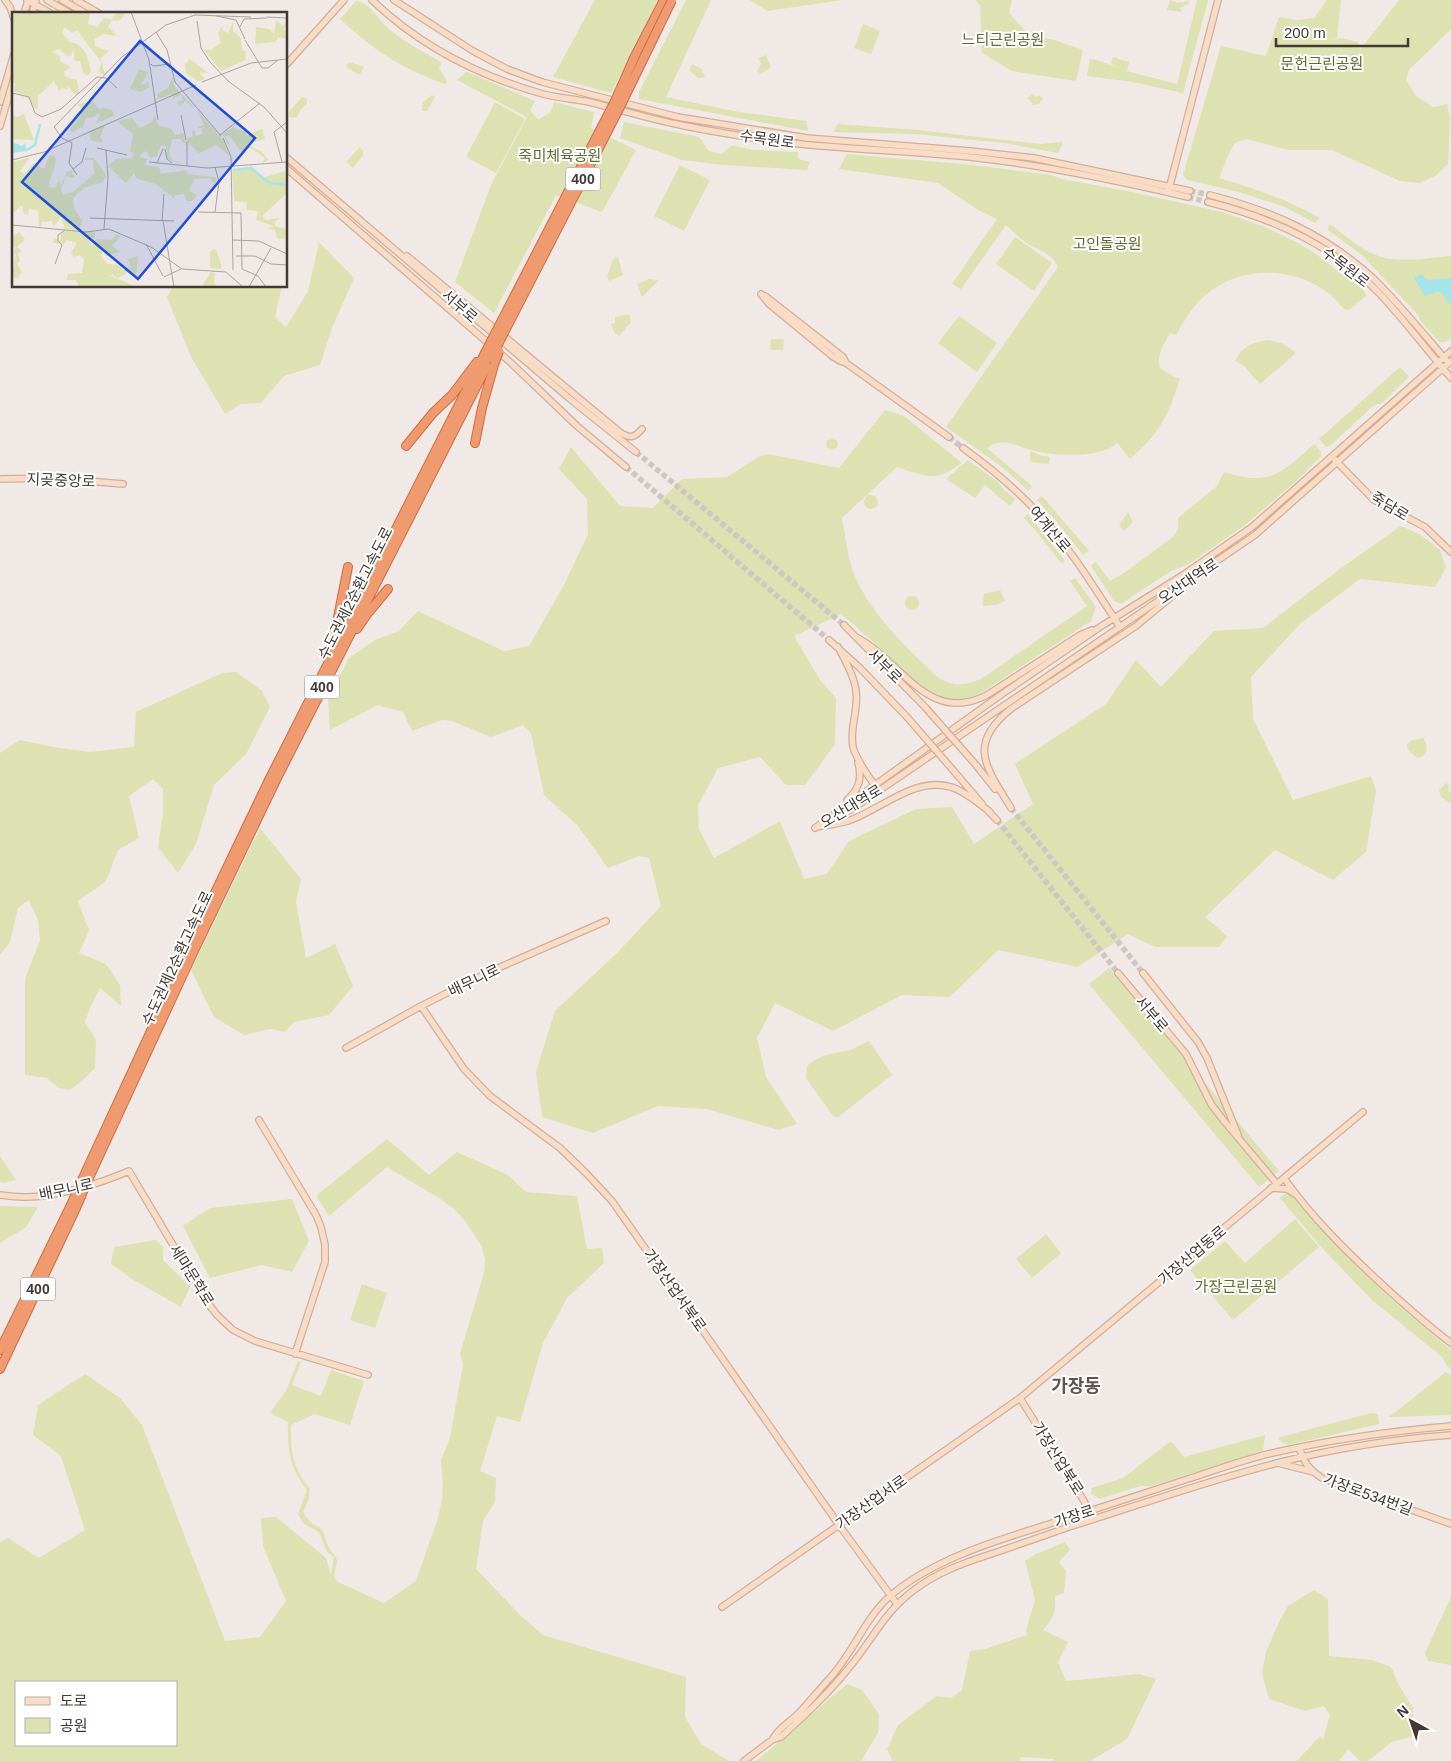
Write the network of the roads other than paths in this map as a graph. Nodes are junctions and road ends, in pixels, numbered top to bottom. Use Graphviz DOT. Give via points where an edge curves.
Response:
graph roads {
  1 [pos="5,0"];
  2 [pos="27,0"];
  3 [pos="47,0"];
  4 [pos="62,0"];
  5 [pos="76,0"];
  6 [pos="83,0"];
  7 [pos="344,0"];
  8 [pos="372,0"];
  9 [pos="394,0"];
  10 [pos="664,0"];
  11 [pos="672,0"];
  12 [pos="1218,0"];
  13 [pos="36,2"];
  14 [pos="49,12"];
  15 [pos="68,12"];
  16 [pos="83,12"];
  17 [pos="98,12"];
  18 [pos="12,13"];
  19 [pos="12,61"];
  20 [pos="288,63"];
  21 [pos="12,85"];
  22 [pos="0,102"];
  23 [pos="0,126"];
  24 [pos="288,158"];
  25 [pos="288,170"];
  26 [pos="1169,190"];
  27 [pos="1189,194"];
  28 [pos="1210,195"];
  29 [pos="1208,202"];
  30 [pos="381,238"];
  31 [pos="1451,351"];
  32 [pos="1444,357"];
  33 [pos="490,359"];
  34 [pos="1438,362"];
  35 [pos="846,363"];
  36 [pos="1450,363"];
  37 [pos="1443,368"];
  38 [pos="1451,378"];
  39 [pos="642,429"];
  40 [pos="949,438"];
  41 [pos="475,443"];
  42 [pos="406,446"];
  43 [pos="963,448"];
  44 [pos="636,452"];
  45 [pos="1331,456"];
  46 [pos="1337,462"];
  47 [pos="626,468"];
  48 [pos="0,479"];
  49 [pos="123,484"];
  50 [pos="1451,552"];
  51 [pos="348,567"];
  52 [pos="1199,573"];
  53 [pos="388,589"];
  54 [pos="1114,618"];
  55 [pos="844,625"];
  56 [pos="1103,625"];
  57 [pos="1120,627"];
  58 [pos="856,637"];
  59 [pos="829,640"];
  60 [pos="838,648"];
  61 [pos="299,727"];
  62 [pos="855,753"];
  63 [pos="875,785"];
  64 [pos="879,791"];
  65 [pos="990,812"];
  66 [pos="832,815"];
  67 [pos="997,820"];
  68 [pos="815,828"];
  69 [pos="606,921"];
  70 [pos="1118,973"];
  71 [pos="1143,973"];
  72 [pos="421,1006"];
  73 [pos="154,1032"];
  74 [pos="346,1048"];
  75 [pos="1363,1112"];
  76 [pos="259,1120"];
  77 [pos="1249,1151"];
  78 [pos="130,1170"];
  79 [pos="1284,1178"];
  80 [pos="1277,1184"];
  81 [pos="1271,1188"];
  82 [pos="0,1195"];
  83 [pos="1297,1195"];
  84 [pos="73,1207"];
  85 [pos="1451,1342"];
  86 [pos="0,1350"];
  87 [pos="295,1354"];
  88 [pos="0,1369"];
  89 [pos="368,1375"];
  90 [pos="1020,1398"];
  91 [pos="1451,1426"];
  92 [pos="1451,1435"];
  93 [pos="1299,1448"];
  94 [pos="1302,1456"];
  95 [pos="1276,1463"];
  96 [pos="1314,1472"];
  97 [pos="1089,1511"];
  98 [pos="1093,1520"];
  99 [pos="1451,1524"];
  100 [pos="838,1525"];
  101 [pos="890,1596"];
  102 [pos="897,1604"];
  103 [pos="722,1606"];
  104 [pos="772,1740"];
  105 [pos="744,1761"];
  1 -- 18 [label="main road"];
  2 -- 13 [label="main road"];
  3 -- 15 [label="main road"];
  4 -- 16 [label="main road"];
  5 -- 17 [label="main road"];
  6 -- 17 [label="main road"];
  7 -- 20 [label="main road"];
  8 -- 26 [label="main road, 수목원로" via="404,28 449,57 505,82 543,94 746,136 819,146 1024,164"];
  9 -- 26 [label="main road, 수목원로" via="507,69 542,82 678,117 807,138 1026,157 1090,169"];
  10 -- 33 [label="highway, 수도권제2순환고속도로 / 400, bridge"];
  11 -- 33 [label="highway, 400, bridge"];
  12 -- 26 [label="main road"];
  13 -- 14 [label="main road"];
  19 -- 22 [label="main road"];
  21 -- 23 [label="main road"];
  24 -- 30 [label="main road, 서부로"];
  25 -- 47 [label="main road, 서부로" via="510,362"];
  26 -- 27 [label="main road, 수목원로"];
  28 -- 32 [label="main road, 수목원로" via="1274,214 1331,245 1384,289"];
  29 -- 34 [label="main road, 수목원로" via="1292,230 1325,249 1379,294"];
  30 -- 39 [label="main road" via="408,256 622,433 631,437"];
  30 -- 44 [label="main road, 서부로"];
  31 -- 32 [label="main road, 오산대역로"];
  32 -- 34 [label="main road, 오산대역로"];
  32 -- 36 [label="main road, 수목원로"];
  33 -- 41 [label="highway"];
  33 -- 42 [label="highway" via="433,413"];
  33 -- 61 [label="highway, 수도권제2순환고속도로 / 400" via="414,496"];
  34 -- 37 [label="main road, 수목원로"];
  34 -- 45 [label="main road, 오산대역로"];
  35 -- 35 [label="main road" via="843,357 761,294 769,304"];
  35 -- 40 [label="main road"];
  36 -- 37 [label="main road, 오산대역로"];
  37 -- 38 [label="main road, 수목원로"];
  37 -- 46 [label="main road, 오산대역로"];
  43 -- 54 [label="main road, 여계산로" via="997,473 1040,515 1068,549"];
  45 -- 46 [label="main road, 죽담로"];
  45 -- 54 [label="main road, 오산대역로" via="1252,527"];
  46 -- 50 [label="main road, 죽담로" via="1374,500 1425,527"];
  46 -- 52 [label="main road, 오산대역로" via="1255,535"];
  48 -- 49 [label="main road, 지곶중앙로" via="52,478"];
  51 -- 61 [label="highway" via="334,637"];
  52 -- 57 [label="main road, 오산대역로"];
  52 -- 58 [label="main road, 서부로, bridge" via="1134,627 999,718 990,730 984,755 986,766 1011,808 925,707"];
  53 -- 61 [label="highway" via="359,625 313,713"];
  54 -- 56 [label="main road, 오산대역로"];
  54 -- 57 [label="main road, 여계산로"];
  55 -- 58 [label="main road, 서부로"];
  56 -- 58 [label="main road" via="1080,635 987,695 962,703 942,701 924,693 873,647"];
  56 -- 63 [label="main road, 오산대역로"];
  57 -- 64 [label="main road, 오산대역로"];
  59 -- 60 [label="main road, 서부로"];
  60 -- 62 [label="main road" via="857,694 852,737"];
  60 -- 65 [label="main road, 서부로, bridge" via="907,718"];
  61 -- 73 [label="highway, 수도권제2순환고속도로 / 400" via="212,899 158,1014"];
  61 -- 73 [label="highway, 수도권제2순환고속도로 / 400" via="163,1022"];
  62 -- 63 [label="main road"];
  62 -- 66 [label="main road" via="861,778 858,789"];
  63 -- 64 [label="main road"];
  63 -- 66 [label="main road, 오산대역로"];
  64 -- 68 [label="main road, 오산대역로"];
  65 -- 67 [label="main road"];
  65 -- 68 [label="main road" via="953,787 924,785 848,821"];
  66 -- 68 [label="main road, 오산대역로"];
  69 -- 72 [label="main road, 배무니로" via="489,972"];
  70 -- 77 [label="main road, 서부로" via="1186,1054 1211,1104"];
  71 -- 77 [label="main road, 서부로" via="1198,1042 1213,1070 1236,1130"];
  72 -- 74 [label="main road, 배무니로"];
  72 -- 100 [label="main road, 가장산업서북로" via="464,1070 490,1096 560,1148 612,1201"];
  73 -- 84 [label="highway, 수도권제2순환고속도로 / 400, bridge"];
  75 -- 79 [label="main road, 가장산업동로"];
  76 -- 87 [label="main road" via="316,1215 325,1245 326,1262"];
  77 -- 80 [label="main road"];
  78 -- 82 [label="main road, 배무니로" via="92,1185 47,1195 24,1198"];
  78 -- 87 [label="main road, 세마문학로" via="207,1302 218,1315 233,1330 254,1341"];
  79 -- 80 [label="main road, 가장산업동로"];
  79 -- 83 [label="main road"];
  80 -- 81 [label="main road, 가장산업동로"];
  81 -- 83 [label="main road" via="1287,1189"];
  81 -- 90 [label="main road, 가장산업동로"];
  83 -- 85 [label="main road" via="1354,1258"];
  84 -- 86 [label="highway, 수도권제2순환고속도로 / 400"];
  84 -- 88 [label="highway, 수도권제2순환고속도로 / 400"];
  87 -- 89 [label="main road, 세마문학로"];
  90 -- 97 [label="main road, 가장산업북로"];
  90 -- 100 [label="main road, 가장산업서로"];
  91 -- 93 [label="main road, 가장로" via="1391,1431"];
  92 -- 94 [label="main road, 가장로" via="1359,1445"];
  93 -- 94 [label="main road, 가장로534번길"];
  93 -- 97 [label="main road, 가장로" via="1223,1467"];
  94 -- 95 [label="main road, 가장로"];
  94 -- 96 [label="main road, 가장로534번길"];
  95 -- 96 [label="main road"];
  95 -- 98 [label="main road, 가장로"];
  96 -- 99 [label="main road, 가장로534번길" via="1322,1478"];
  97 -- 98 [label="main road, 가장산업북로"];
  97 -- 101 [label="main road, 가장로" via="935,1567"];
  98 -- 102 [label="main road, 가장로" via="940,1573"];
  100 -- 101 [label="main road, 가장산업서북로"];
  100 -- 103 [label="main road, 가장산업서로"];
  101 -- 102 [label="main road, 가장산업서북로"];
  101 -- 104 [label="main road, 가장로" via="879,1607 834,1674"];
  102 -- 104 [label="main road, 가장로" via="825,1696 781,1737"];
  104 -- 105 [label="main road, 가장로"];
}
